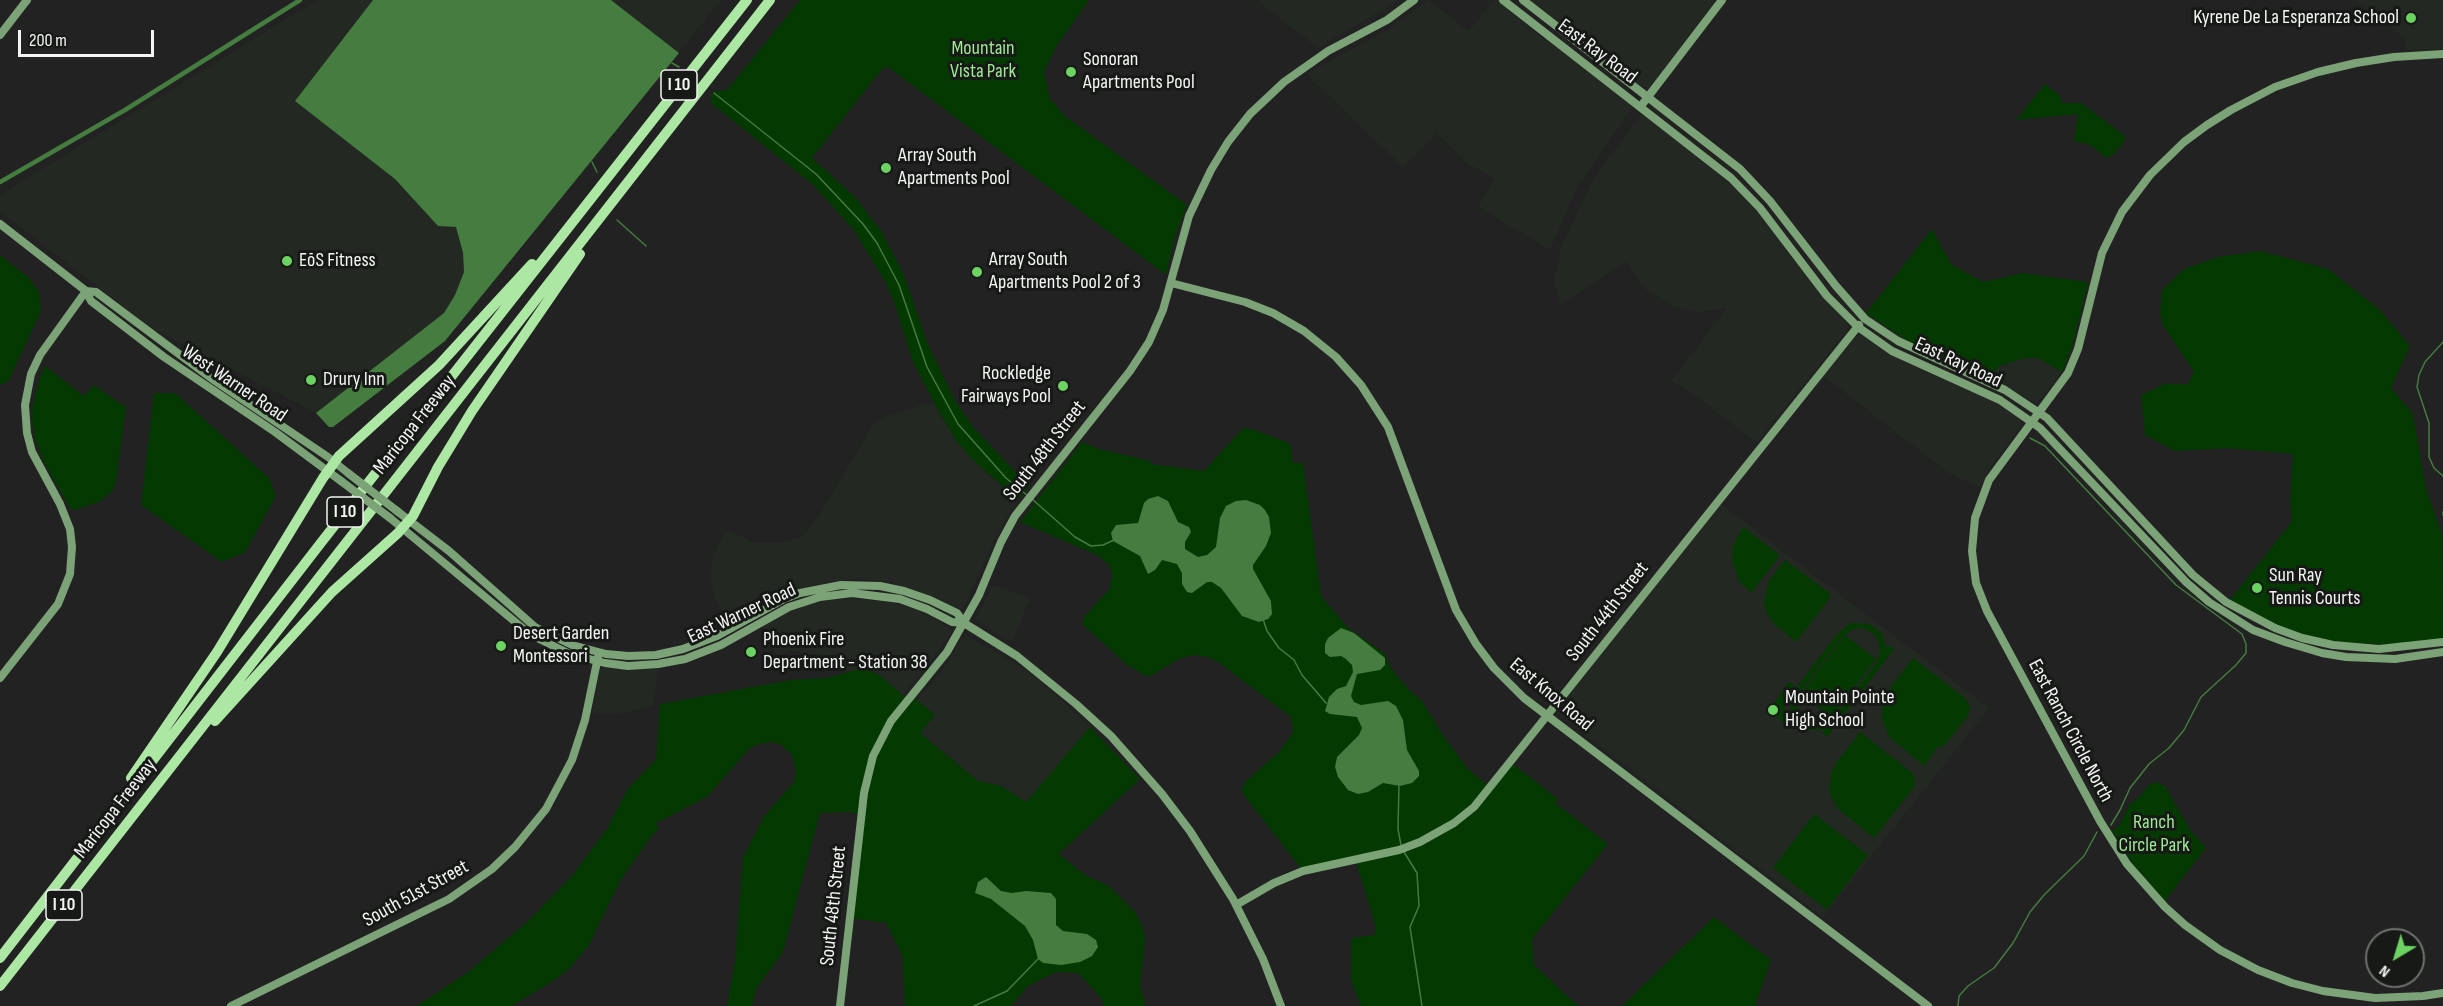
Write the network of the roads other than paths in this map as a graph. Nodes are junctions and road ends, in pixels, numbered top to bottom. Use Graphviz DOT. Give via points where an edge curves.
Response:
graph roads {
  1 [pos="27,0"];
  2 [pos="747,0"];
  3 [pos="770,0"];
  4 [pos="778,0"];
  5 [pos="1414,0"];
  6 [pos="1503,0"];
  7 [pos="1523,0"];
  8 [pos="1722,0"];
  9 [pos="0,34"];
  10 [pos="736,42"];
  11 [pos="2443,54"];
  12 [pos="1648,96"];
  13 [pos="1641,106"];
  14 [pos="612,171"];
  15 [pos="629,181"];
  16 [pos="0,224"];
  17 [pos="1171,282"];
  18 [pos="86,291"];
  19 [pos="1865,319"];
  20 [pos="1858,327"];
  21 [pos="164,357"];
  22 [pos="223,387"];
  23 [pos="2036,416"];
  24 [pos="332,468"];
  25 [pos="372,492"];
  26 [pos="2120,496"];
  27 [pos="367,501"];
  28 [pos="2113,503"];
  29 [pos="406,524"];
  30 [pos="775,604"];
  31 [pos="780,612"];
  32 [pos="528,621"];
  33 [pos="964,623"];
  34 [pos="522,629"];
  35 [pos="2443,642"];
  36 [pos="598,652"];
  37 [pos="2443,652"];
  38 [pos="597,662"];
  39 [pos="0,678"];
  40 [pos="1547,716"];
  41 [pos="128,823"];
  42 [pos="80,856"];
  43 [pos="1236,905"];
  44 [pos="0,958"];
  45 [pos="0,986"];
  46 [pos="2443,993"];
  47 [pos="231,1006"];
  48 [pos="840,1006"];
  49 [pos="1281,1006"];
  50 [pos="1928,1006"];
  1 -- 9 [label="main road"];
  2 -- 14 [label="highway, Maricopa Freeway / I 10"];
  3 -- 10 [label="highway, Maricopa Freeway / I 10"];
  4 -- 10 [label="highway" via="757,28"];
  5 -- 17 [label="main road, South 48th Street" via="1299,71 1243,123 1204,182 1189,216"];
  6 -- 13 [label="main road, East Ray Road"];
  7 -- 12 [label="main road, East Ray Road"];
  8 -- 12 [label="main road"];
  10 -- 15 [label="highway, Maricopa Freeway / I 10"];
  11 -- 23 [label="main road, East Ranch Circle North" via="2370,61 2318,72 2253,98 2184,142 2150,175 2122,212 2099,264 2073,363"];
  12 -- 13 [label="main road"];
  12 -- 19 [label="main road, East Ray Road" via="1729,159 1754,184"];
  13 -- 20 [label="main road, East Ray Road" via="1746,192 1827,296"];
  14 -- 24 [label="highway" via="453,350 339,456"];
  14 -- 42 [label="highway, Maricopa Freeway / I 10"];
  15 -- 29 [label="highway" via="614,209 472,411"];
  15 -- 41 [label="highway, Maricopa Freeway / I 10"];
  16 -- 18 [label="main road, West Warner Road"];
  17 -- 33 [label="main road, South 48th Street" via="1149,342 1015,516"];
  17 -- 40 [label="main road, East Knox Road" via="1273,314 1313,337 1352,373 1393,439 1464,626 1494,668"];
  18 -- 21 [label="main road, West Warner Road" via="91,301"];
  18 -- 22 [label="main road, West Warner Road" via="96,292"];
  18 -- 39 [label="main road" via="40,355 31,374 25,405 32,452 70,529 70,574 58,604"];
  19 -- 20 [label="main road, South 44th Street"];
  19 -- 23 [label="main road, East Ray Road" via="1898,341 2005,390"];
  20 -- 23 [label="main road, East Ray Road" via="1892,351"];
  20 -- 40 [label="main road, South 44th Street"];
  21 -- 22 [label="main road" via="173,357 212,385"];
  21 -- 24 [label="main road, West Warner Road"];
  22 -- 24 [label="main road, West Warner Road"];
  23 -- 26 [label="main road, East Ray Road" via="2063,433"];
  23 -- 28 [label="main road, East Ray Road"];
  23 -- 46 [label="main road, East Ranch Circle North" via="1995,468 1982,495 1973,528 1974,576 1987,611 2127,864 2153,896 2185,925 2228,955 2266,973 2307,987 2359,997"];
  24 -- 25 [label="main road, West Warner Road, bridge" via="348,473"];
  24 -- 27 [label="main road, West Warner Road, bridge" via="341,481"];
  24 -- 42 [label="highway" via="217,652 103,816"];
  25 -- 29 [label="main road, East Warner Road, bridge" via="397,511"];
  26 -- 28 [label="main road"];
  26 -- 35 [label="main road, East Ray Road" via="2193,575 2226,602 2275,628 2347,647 2395,648"];
  27 -- 29 [label="main road, East Warner Road, bridge"];
  28 -- 37 [label="main road, East Ray Road" via="2209,602 2253,630 2299,647 2346,657 2396,659"];
  29 -- 32 [label="main road, East Warner Road" via="449,551"];
  29 -- 34 [label="main road, East Warner Road"];
  29 -- 41 [label="highway" via="332,592 225,709 140,815"];
  30 -- 31 [label="main road"];
  30 -- 33 [label="main road, East Warner Road" via="818,588 880,586 930,600 957,613"];
  30 -- 36 [label="main road, East Warner Road" via="717,636 683,649 628,657"];
  31 -- 33 [label="main road, East Warner Road" via="820,597 852,593 900,599 952,622"];
  31 -- 38 [label="main road, East Warner Road" via="721,645 685,659 628,666"];
  32 -- 34 [label="main road"];
  32 -- 36 [label="main road, East Warner Road" via="556,638"];
  33 -- 43 [label="main road, East Warner Road" via="1034,669 1111,736 1190,831"];
  33 -- 48 [label="main road, South 48th Street" via="937,666 891,721 873,756 861,814"];
  34 -- 38 [label="main road, East Warner Road" via="553,647"];
  36 -- 38 [label="main road, South 51st Street"];
  38 -- 47 [label="main road, South 51st Street" via="581,736 556,792 532,827 492,869 449,899"];
  40 -- 43 [label="main road, South 44th Street" via="1474,807 1440,833 1402,848 1303,871"];
  40 -- 50 [label="main road, East Knox Road"];
  41 -- 45 [label="highway, Maricopa Freeway / I 10"];
  42 -- 44 [label="highway, Maricopa Freeway / I 10"];
  43 -- 49 [label="main road, East Warner Road"];
}
